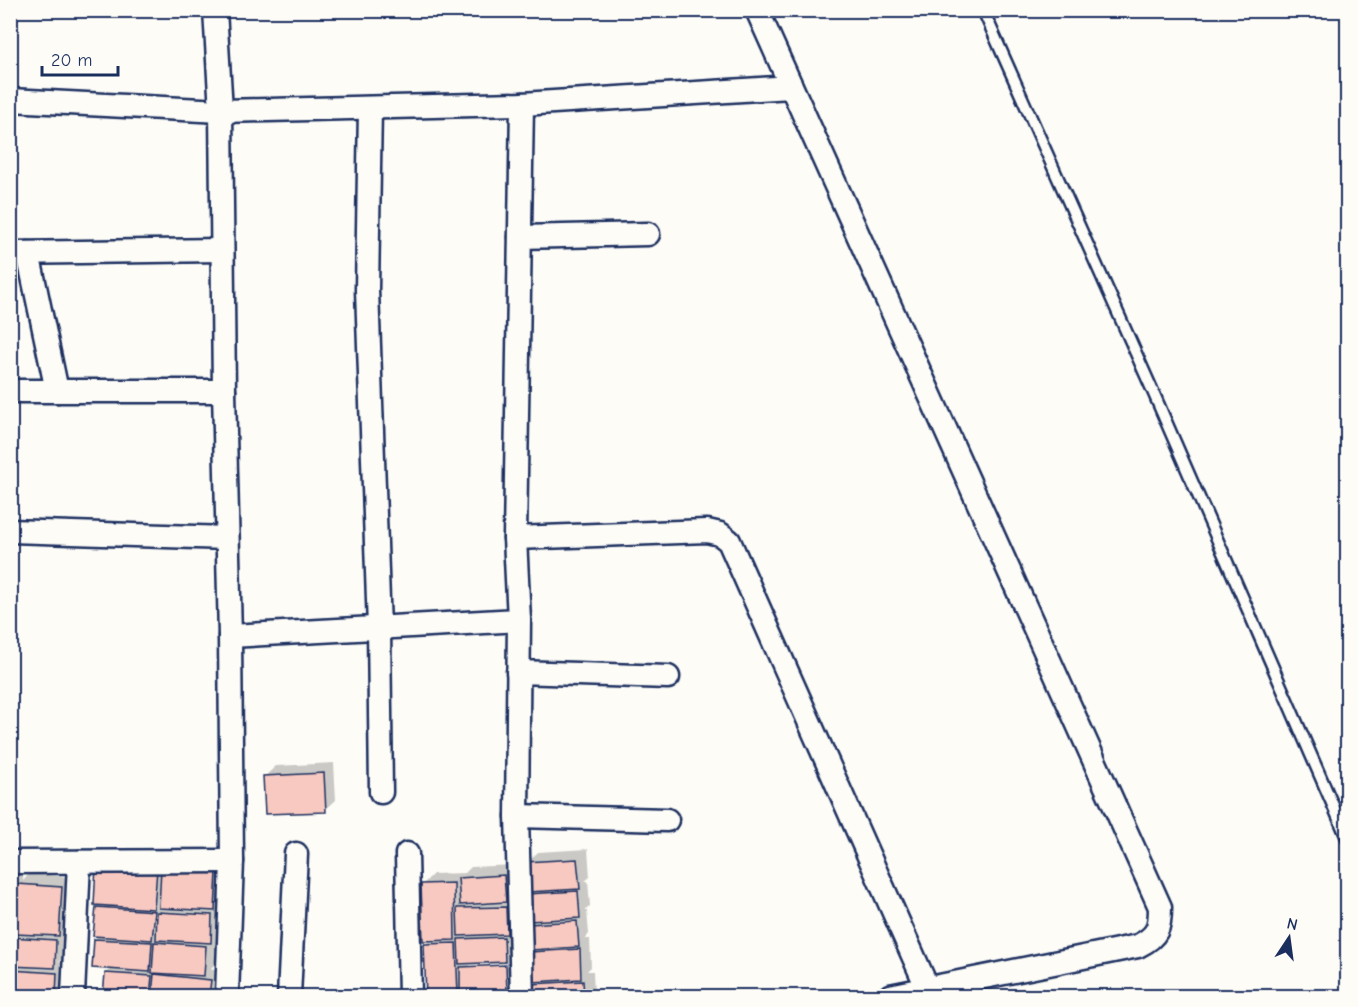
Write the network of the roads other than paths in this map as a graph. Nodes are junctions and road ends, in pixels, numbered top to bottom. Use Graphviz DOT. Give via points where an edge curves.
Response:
graph roads {
  1 [pos="215,10"];
  2 [pos="757,10"];
  3 [pos="983,10"];
  4 [pos="791,87"];
  5 [pos="10,100"];
  6 [pos="522,104"];
  7 [pos="370,108"];
  8 [pos="221,111"];
  9 [pos="648,234"];
  10 [pos="520,237"];
  11 [pos="221,250"];
  12 [pos="19,253"];
  13 [pos="10,391"];
  14 [pos="57,391"];
  15 [pos="224,391"];
  16 [pos="10,531"];
  17 [pos="227,538"];
  18 [pos="515,538"];
  19 [pos="519,620"];
  20 [pos="379,628"];
  21 [pos="230,636"];
  22 [pos="518,672"];
  23 [pos="668,677"];
  24 [pos="381,792"];
  25 [pos="518,816"];
  26 [pos="667,820"];
  27 [pos="1347,840"];
  28 [pos="296,854"];
  29 [pos="407,854"];
  30 [pos="232,861"];
  31 [pos="10,862"];
  32 [pos="79,862"];
  33 [pos="927,987"];
  34 [pos="73,996"];
  35 [pos="227,996"];
  36 [pos="289,996"];
  37 [pos="411,996"];
  38 [pos="522,996"];
  39 [pos="890,996"];
  1 -- 8 [label="street"];
  2 -- 4 [label="street"];
  3 -- 27 [label="lane"];
  4 -- 6 [label="street"];
  4 -- 33 [label="street" via="1160,907 1160,923 1152,939 1138,946"];
  5 -- 8 [label="street"];
  6 -- 7 [label="street"];
  6 -- 10 [label="street"];
  7 -- 8 [label="street"];
  7 -- 20 [label="street" via="367,290"];
  8 -- 11 [label="street"];
  9 -- 10 [label="street"];
  10 -- 18 [label="street"];
  11 -- 12 [label="street"];
  11 -- 15 [label="street"];
  12 -- 14 [label="street"];
  13 -- 14 [label="street"];
  14 -- 15 [label="street"];
  15 -- 17 [label="street"];
  16 -- 17 [label="street"];
  17 -- 21 [label="street"];
  18 -- 19 [label="street"];
  18 -- 33 [label="street" via="707,531 729,541"];
  19 -- 20 [label="street"];
  19 -- 22 [label="street"];
  20 -- 21 [label="street"];
  20 -- 24 [label="street"];
  21 -- 30 [label="street"];
  22 -- 23 [label="street"];
  22 -- 25 [label="street"];
  25 -- 26 [label="street"];
  25 -- 38 [label="street"];
  28 -- 36 [label="street"];
  29 -- 37 [label="street"];
  30 -- 32 [label="street"];
  30 -- 35 [label="street"];
  31 -- 32 [label="street"];
  32 -- 34 [label="street"];
  33 -- 39 [label="street"];
}
